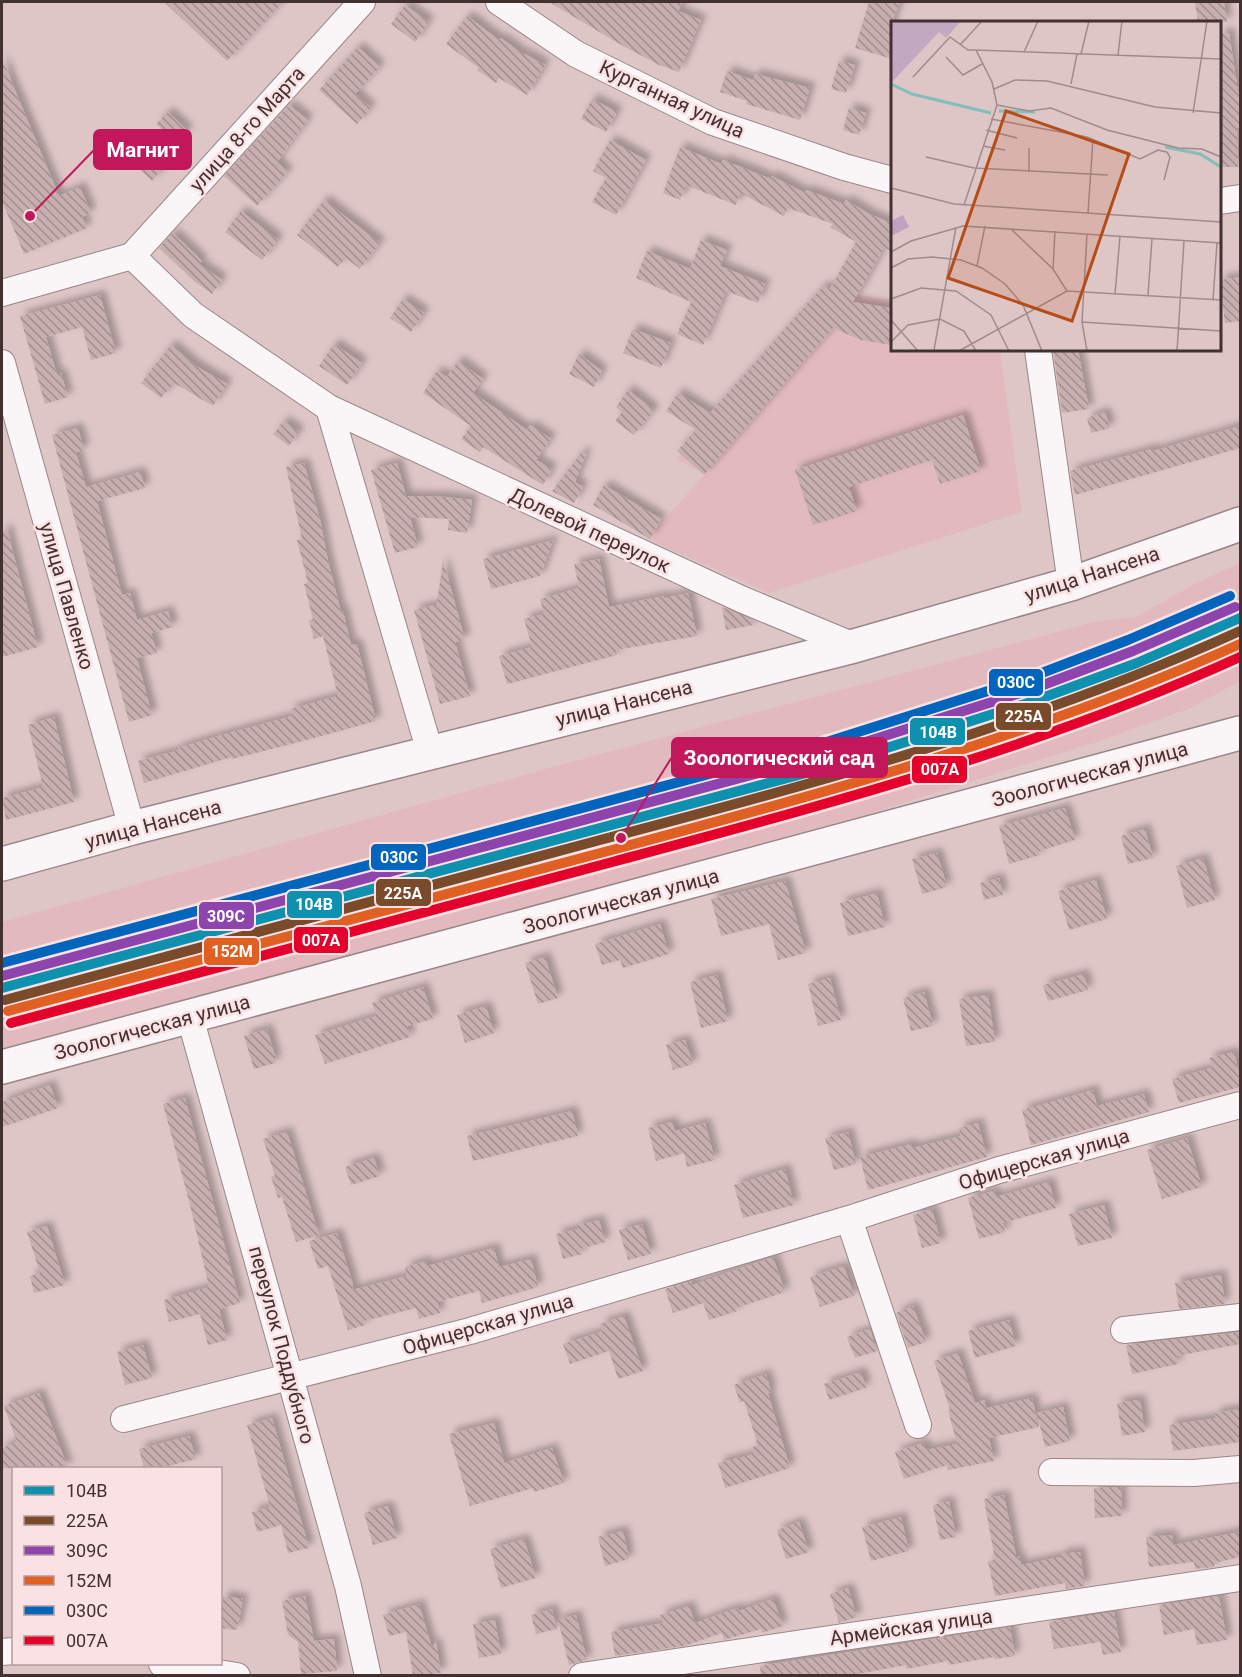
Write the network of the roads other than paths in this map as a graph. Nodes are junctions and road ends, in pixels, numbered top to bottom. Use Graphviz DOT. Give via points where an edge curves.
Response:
graph roads {
  1 [pos="362,2"];
  2 [pos="499,2"];
  3 [pos="891,180"];
  4 [pos="1240,198"];
  5 [pos="1221,201"];
  6 [pos="132,256"];
  7 [pos="2,293"];
  8 [pos="1038,351"];
  9 [pos="2,363"];
  10 [pos="329,408"];
  11 [pos="1240,524"];
  12 [pos="1071,584"];
  13 [pos="854,646"];
  14 [pos="1240,733"];
  15 [pos="430,752"];
  16 [pos="132,828"];
  17 [pos="2,864"];
  18 [pos="190,1017"];
  19 [pos="2,1067"];
  20 [pos="1240,1106"];
  21 [pos="849,1218"];
  22 [pos="1240,1317"];
  23 [pos="1124,1330"];
  24 [pos="291,1376"];
  25 [pos="124,1419"];
  26 [pos="918,1425"];
  27 [pos="1240,1469"];
  28 [pos="1052,1472"];
  29 [pos="1240,1578"];
  30 [pos="168,1665"];
  31 [pos="237,1676"];
  32 [pos="368,1676"];
  33 [pos="582,1676"];
  1 -- 6 [label="street, улица 8-го Марта"];
  2 -- 3 [label="street, Курганная улица" via="576,54 713,122"];
  4 -- 5 [label="street"];
  6 -- 7 [label="street"];
  6 -- 10 [label="street, Долевой переулок" via="193,315"];
  8 -- 12 [label="street"];
  9 -- 16 [label="street, улица Павленко"];
  10 -- 13 [label="street, Долевой переулок" via="741,599"];
  10 -- 15 [label="street"];
  11 -- 12 [label="main road, улица Нансена"];
  12 -- 13 [label="main road, улица Нансена"];
  13 -- 15 [label="main road, улица Нансена"];
  14 -- 18 [label="main road, Зоологическая улица"];
  15 -- 16 [label="main road, улица Нансена"];
  16 -- 17 [label="main road, улица Нансена"];
  18 -- 19 [label="main road, Зоологическая улица"];
  18 -- 24 [label="street, переулок Поддубного"];
  20 -- 21 [label="street, Офицерская улица" via="999,1170"];
  21 -- 24 [label="street, Офицерская улица" via="470,1331"];
  21 -- 26 [label="street"];
  22 -- 23 [label="street"];
  24 -- 25 [label="street, Офицерская улица"];
  24 -- 32 [label="street, переулок Поддубного" via="348,1586"];
  27 -- 28 [label="street" via="1194,1473"];
  29 -- 33 [label="street, Армейская улица"];
  30 -- 31 [label="street"];
}
